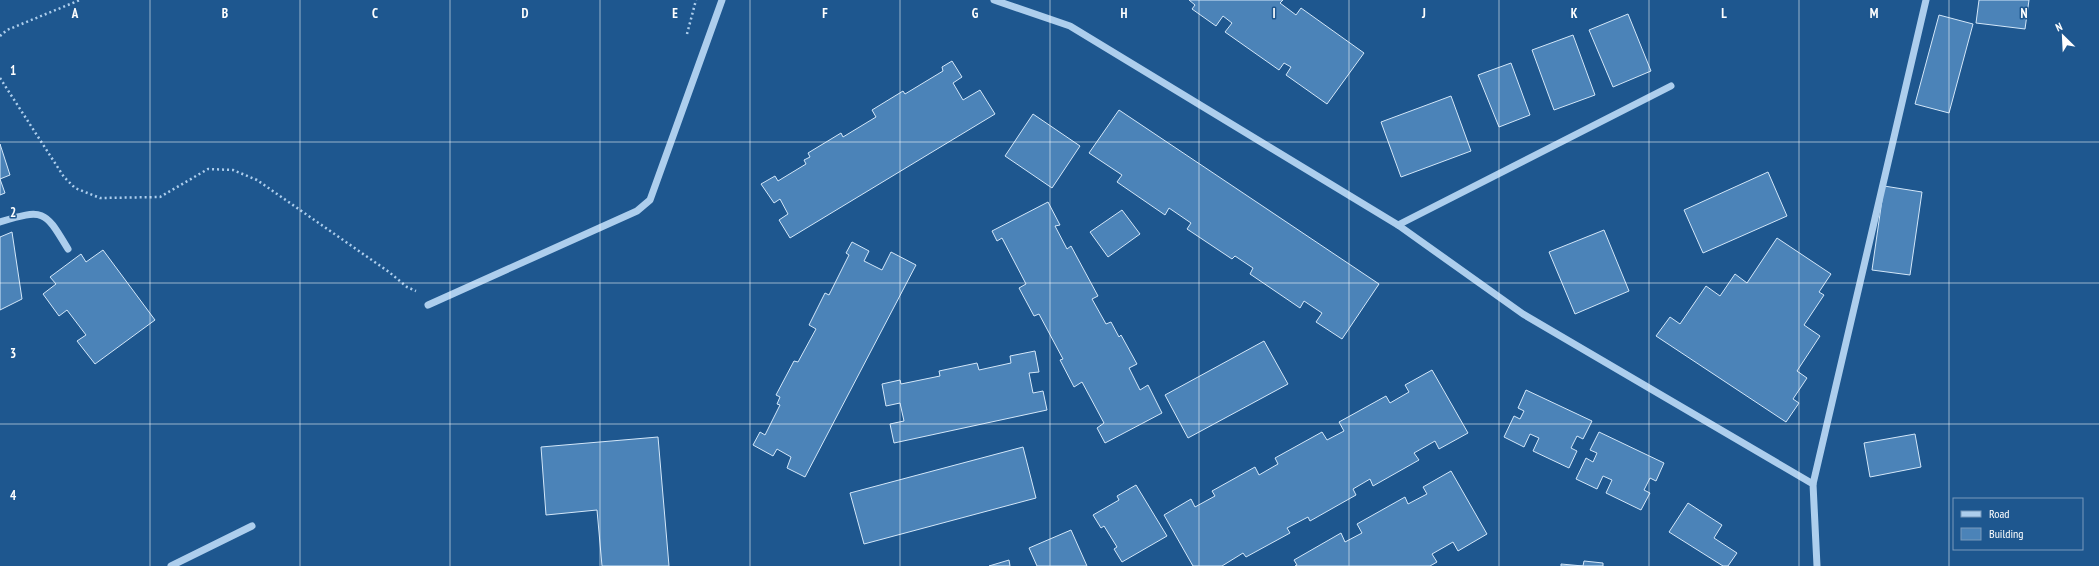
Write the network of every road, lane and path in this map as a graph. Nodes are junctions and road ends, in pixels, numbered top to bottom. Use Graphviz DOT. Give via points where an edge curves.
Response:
graph roads {
  1 [pos="80,0"];
  2 [pos="696,0"];
  3 [pos="722,0"];
  4 [pos="994,0"];
  5 [pos="1926,0"];
  6 [pos="0,36"];
  7 [pos="687,36"];
  8 [pos="0,78"];
  9 [pos="1671,86"];
  10 [pos="0,222"];
  11 [pos="1398,225"];
  12 [pos="68,249"];
  13 [pos="422,293"];
  14 [pos="428,305"];
  15 [pos="1813,484"];
  16 [pos="252,526"];
  17 [pos="171,566"];
  18 [pos="1817,566"];
  1 -- 6 [label="path" via="7,30"];
  2 -- 7 [label="path"];
  3 -- 14 [label="street" via="650,200 637,211"];
  4 -- 11 [label="street" via="1070,26"];
  5 -- 15 [label="street"];
  8 -- 13 [label="path" via="64,177 75,188 100,198 160,196 208,169 233,170 257,180 407,287"];
  9 -- 11 [label="street"];
  10 -- 12 [label="street" via="36,213 49,219"];
  11 -- 15 [label="street" via="1523,314"];
  15 -- 18 [label="street"];
  16 -- 17 [label="street"];
}
